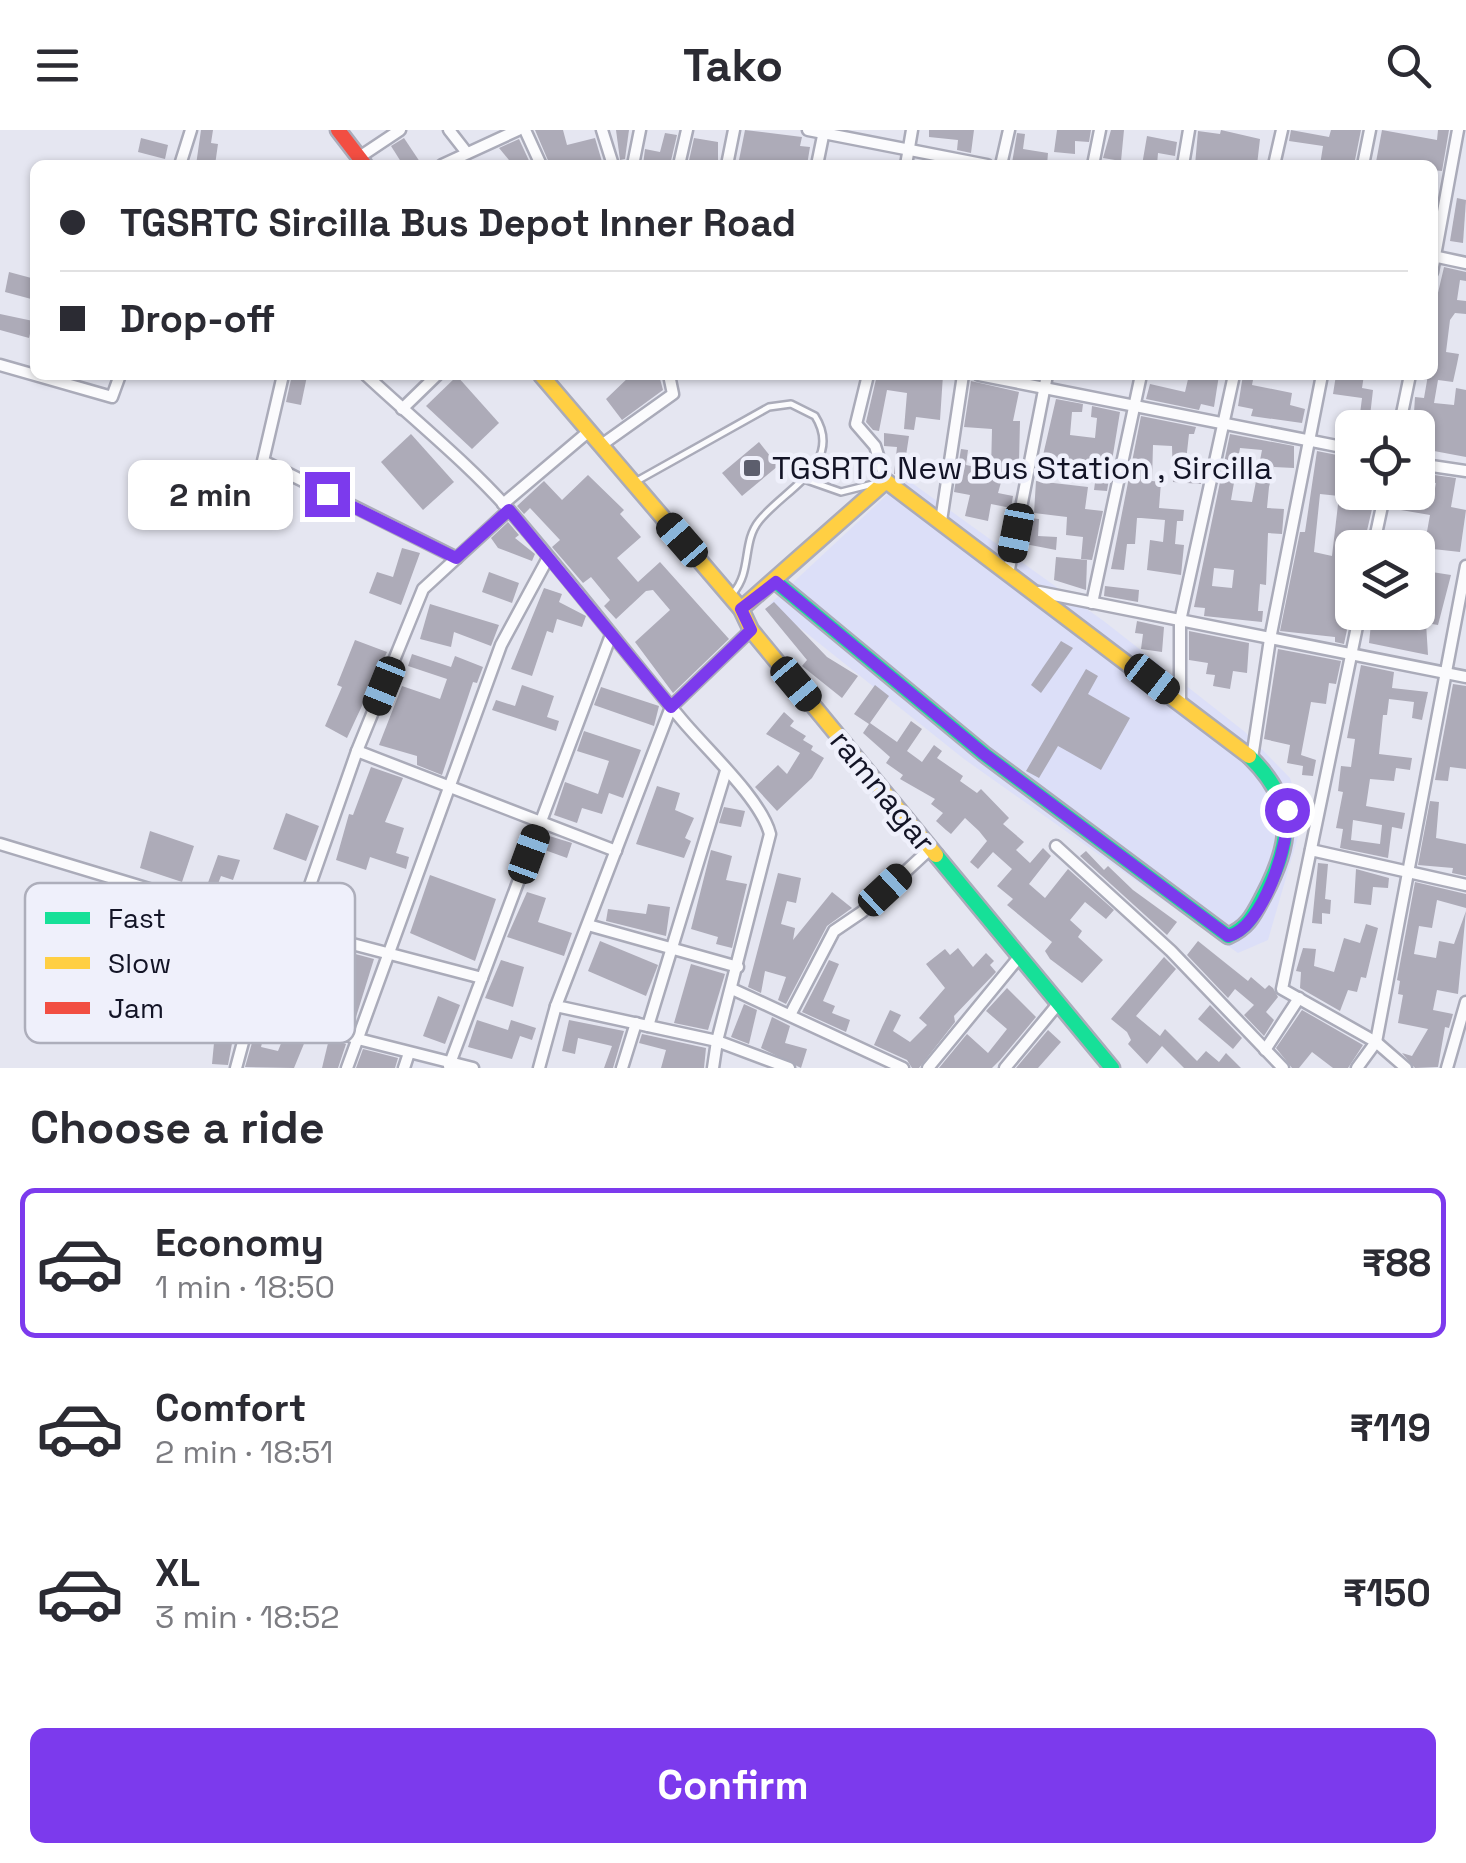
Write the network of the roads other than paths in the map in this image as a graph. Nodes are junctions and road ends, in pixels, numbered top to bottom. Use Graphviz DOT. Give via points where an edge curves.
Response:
graph roads {
  1 [pos="190,130"];
  2 [pos="338,130"];
  3 [pos="400,130"];
  4 [pos="449,130"];
  5 [pos="522,130"];
  6 [pos="602,130"];
  7 [pos="640,130"];
  8 [pos="687,130"];
  9 [pos="734,130"];
  10 [pos="808,130"];
  11 [pos="912,130"];
  12 [pos="1009,130"];
  13 [pos="1100,130"];
  14 [pos="1190,130"];
  15 [pos="1282,130"];
  16 [pos="1370,130"];
  17 [pos="1458,130"];
  18 [pos="824,132"];
  19 [pos="908,150"];
  20 [pos="466,153"];
  21 [pos="181,160"];
  22 [pos="360,160"];
  23 [pos="364,160"];
  24 [pos="452,160"];
  25 [pos="538,160"];
  26 [pos="611,160"];
  27 [pos="633,160"];
  28 [pos="680,160"];
  29 [pos="729,160"];
  30 [pos="818,160"];
  31 [pos="907,160"];
  32 [pos="961,160"];
  33 [pos="1002,160"];
  34 [pos="1093,160"];
  35 [pos="1184,160"];
  36 [pos="1275,160"];
  37 [pos="1364,160"];
  38 [pos="1438,235"];
  39 [pos="1438,257"];
  40 [pos="1466,262"];
  41 [pos="0,365"];
  42 [pos="30,374"];
  43 [pos="52,380"];
  44 [pos="118,380"];
  45 [pos="283,380"];
  46 [pos="371,380"];
  47 [pos="433,380"];
  48 [pos="546,380"];
  49 [pos="670,380"];
  50 [pos="677,380"];
  51 [pos="867,380"];
  52 [pos="962,380"];
  53 [pos="1001,380"];
  54 [pos="1046,380"];
  55 [pos="1140,380"];
  56 [pos="1233,380"];
  57 [pos="1321,380"];
  58 [pos="1409,380"];
  59 [pos="1044,390"];
  60 [pos="672,394"];
  61 [pos="1135,406"];
  62 [pos="402,408"];
  63 [pos="1403,410"];
  64 [pos="1225,422"];
  65 [pos="588,432"];
  66 [pos="1310,439"];
  67 [pos="1335,445"];
  68 [pos="600,446"];
  69 [pos="1435,467"];
  70 [pos="1466,472"];
  71 [pos="804,479"];
  72 [pos="886,480"];
  73 [pos="633,484"];
  74 [pos="506,507"];
  75 [pos="941,521"];
  76 [pos="456,558"];
  77 [pos="548,558"];
  78 [pos="1466,566"];
  79 [pos="1009,569"];
  80 [pos="776,582"];
  81 [pos="1039,592"];
  82 [pos="730,596"];
  83 [pos="1092,603"];
  84 [pos="741,609"];
  85 [pos="1180,621"];
  86 [pos="751,630"];
  87 [pos="1356,630"];
  88 [pos="611,635"];
  89 [pos="1270,639"];
  90 [pos="1351,656"];
  91 [pos="1442,672"];
  92 [pos="1466,677"];
  93 [pos="1180,701"];
  94 [pos="671,707"];
  95 [pos="358,751"];
  96 [pos="1252,758"];
  97 [pos="726,772"];
  98 [pos="446,787"];
  99 [pos="540,822"];
  100 [pos="0,844"];
  101 [pos="1056,846"];
  102 [pos="930,848"];
  103 [pos="1311,850"];
  104 [pos="616,851"];
  105 [pos="1408,872"];
  106 [pos="137,883"];
  107 [pos="311,883"];
  108 [pos="1466,885"];
  109 [pos="588,925"];
  110 [pos="355,943"];
  111 [pos="672,948"];
  112 [pos="392,953"];
  113 [pos="1020,956"];
  114 [pos="738,967"];
  115 [pos="482,978"];
  116 [pos="732,989"];
  117 [pos="1299,998"];
  118 [pos="1466,1002"];
  119 [pos="1058,1004"];
  120 [pos="556,1006"];
  121 [pos="790,1016"];
  122 [pos="642,1024"];
  123 [pos="355,1038"];
  124 [pos="358,1039"];
  125 [pos="1461,1040"];
  126 [pos="717,1041"];
  127 [pos="1376,1042"];
  128 [pos="242,1043"];
  129 [pos="1266,1050"];
  130 [pos="410,1053"];
  131 [pos="450,1066"];
  132 [pos="1108,1066"];
  133 [pos="236,1068"];
  134 [pos="347,1068"];
  135 [pos="404,1068"];
  136 [pos="473,1068"];
  137 [pos="540,1068"];
  138 [pos="622,1068"];
  139 [pos="712,1068"];
  140 [pos="789,1068"];
  141 [pos="904,1068"];
  142 [pos="928,1068"];
  143 [pos="1005,1068"];
  144 [pos="1283,1068"];
  145 [pos="1356,1068"];
  146 [pos="1406,1068"];
  147 [pos="1447,1068"];
  1 -- 21 [label="street"];
  2 -- 22 [label="street"];
  3 -- 23 [label="street"];
  4 -- 20 [label="street"];
  5 -- 20 [label="street"];
  5 -- 25 [label="street"];
  6 -- 26 [label="street"];
  7 -- 27 [label="street"];
  8 -- 28 [label="street"];
  9 -- 29 [label="street"];
  10 -- 18 [label="street"];
  11 -- 19 [label="street"];
  12 -- 33 [label="street"];
  13 -- 34 [label="street"];
  14 -- 35 [label="street"];
  15 -- 36 [label="street"];
  16 -- 37 [label="street"];
  17 -- 38 [label="street"];
  18 -- 19 [label="street"];
  18 -- 30 [label="street"];
  19 -- 31 [label="street"];
  19 -- 32 [label="street"];
  20 -- 24 [label="street"];
  39 -- 40 [label="street"];
  41 -- 42 [label="street"];
  43 -- 44 [label="street" via="112,397"];
  45 -- 76 [label="street" via="262,461"];
  46 -- 62 [label="street"];
  47 -- 62 [label="street"];
  48 -- 65 [label="street, ramnagar"];
  49 -- 60 [label="street"];
  50 -- 60 [label="street"];
  51 -- 72 [label="street" via="856,424 875,446"];
  52 -- 75 [label="street"];
  53 -- 59 [label="street"];
  54 -- 59 [label="street"];
  55 -- 61 [label="street"];
  56 -- 64 [label="street"];
  57 -- 66 [label="street"];
  58 -- 63 [label="street"];
  59 -- 61 [label="street"];
  59 -- 79 [label="street"];
  60 -- 68 [label="street"];
  61 -- 64 [label="street"];
  61 -- 83 [label="street"];
  62 -- 74 [label="street"];
  64 -- 66 [label="street"];
  64 -- 85 [label="street"];
  65 -- 68 [label="street, ramnagar"];
  65 -- 74 [label="street"];
  66 -- 67 [label="street"];
  66 -- 89 [label="street"];
  68 -- 73 [label="street, ramnagar"];
  69 -- 70 [label="street"];
  71 -- 72 [label="lane" via="841,492"];
  71 -- 73 [label="lane" via="816,465 822,427 806,408 791,404 769,407"];
  71 -- 82 [label="lane" via="758,522 745,573"];
  72 -- 75 [label="street"];
  72 -- 80 [label="street"];
  73 -- 82 [label="street, ramnagar"];
  74 -- 76 [label="street"];
  74 -- 77 [label="street"];
  75 -- 79 [label="street"];
  76 -- 95 [label="street" via="423,589"];
  77 -- 88 [label="street"];
  77 -- 98 [label="street" via="501,645"];
  78 -- 91 [label="street"];
  79 -- 81 [label="street"];
  80 -- 84 [label="street"];
  80 -- 96 [label="street" via="984,754 1228,936 1246,928 1290,828 1276,788"];
  81 -- 83 [label="street"];
  81 -- 93 [label="street"];
  82 -- 84 [label="street, ramnagar"];
  83 -- 85 [label="street"];
  84 -- 86 [label="street, ramnagar"];
  85 -- 89 [label="street"];
  85 -- 93 [label="street"];
  86 -- 94 [label="street"];
  86 -- 102 [label="street, ramnagar"];
  87 -- 90 [label="street"];
  88 -- 94 [label="street"];
  88 -- 99 [label="street"];
  89 -- 90 [label="street"];
  89 -- 96 [label="street"];
  90 -- 91 [label="street"];
  90 -- 103 [label="street"];
  91 -- 92 [label="street"];
  91 -- 105 [label="street"];
  93 -- 96 [label="street"];
  94 -- 97 [label="street"];
  94 -- 104 [label="street"];
  95 -- 98 [label="street"];
  95 -- 107 [label="street"];
  97 -- 111 [label="street"];
  97 -- 114 [label="street" via="770,834"];
  98 -- 99 [label="street"];
  98 -- 112 [label="street"];
  99 -- 104 [label="street"];
  99 -- 115 [label="street"];
  100 -- 106 [label="street"];
  101 -- 129 [label="street" via="1162,942"];
  102 -- 113 [label="street, ramnagar"];
  102 -- 121 [label="street" via="834,930"];
  103 -- 105 [label="street"];
  103 -- 117 [label="street" via="1282,988"];
  104 -- 109 [label="street"];
  105 -- 108 [label="street"];
  105 -- 127 [label="street"];
  109 -- 111 [label="street"];
  109 -- 120 [label="street"];
  110 -- 112 [label="street"];
  111 -- 114 [label="street"];
  111 -- 122 [label="street"];
  112 -- 115 [label="street"];
  112 -- 124 [label="street"];
  113 -- 119 [label="street, ramnagar"];
  113 -- 142 [label="street"];
  114 -- 116 [label="street"];
  115 -- 131 [label="street"];
  116 -- 121 [label="street"];
  116 -- 126 [label="street"];
  117 -- 127 [label="street"];
  117 -- 129 [label="street"];
  118 -- 125 [label="street"];
  119 -- 132 [label="street, ramnagar"];
  119 -- 143 [label="street"];
  120 -- 122 [label="street"];
  120 -- 137 [label="street"];
  121 -- 141 [label="street"];
  122 -- 126 [label="street"];
  122 -- 138 [label="street"];
  123 -- 124 [label="street"];
  124 -- 130 [label="street"];
  124 -- 134 [label="street"];
  125 -- 147 [label="street"];
  126 -- 139 [label="street"];
  126 -- 140 [label="street"];
  127 -- 145 [label="street"];
  127 -- 146 [label="street"];
  128 -- 133 [label="street"];
  129 -- 144 [label="street"];
  130 -- 131 [label="street"];
  130 -- 135 [label="street"];
  131 -- 136 [label="street"];
}
